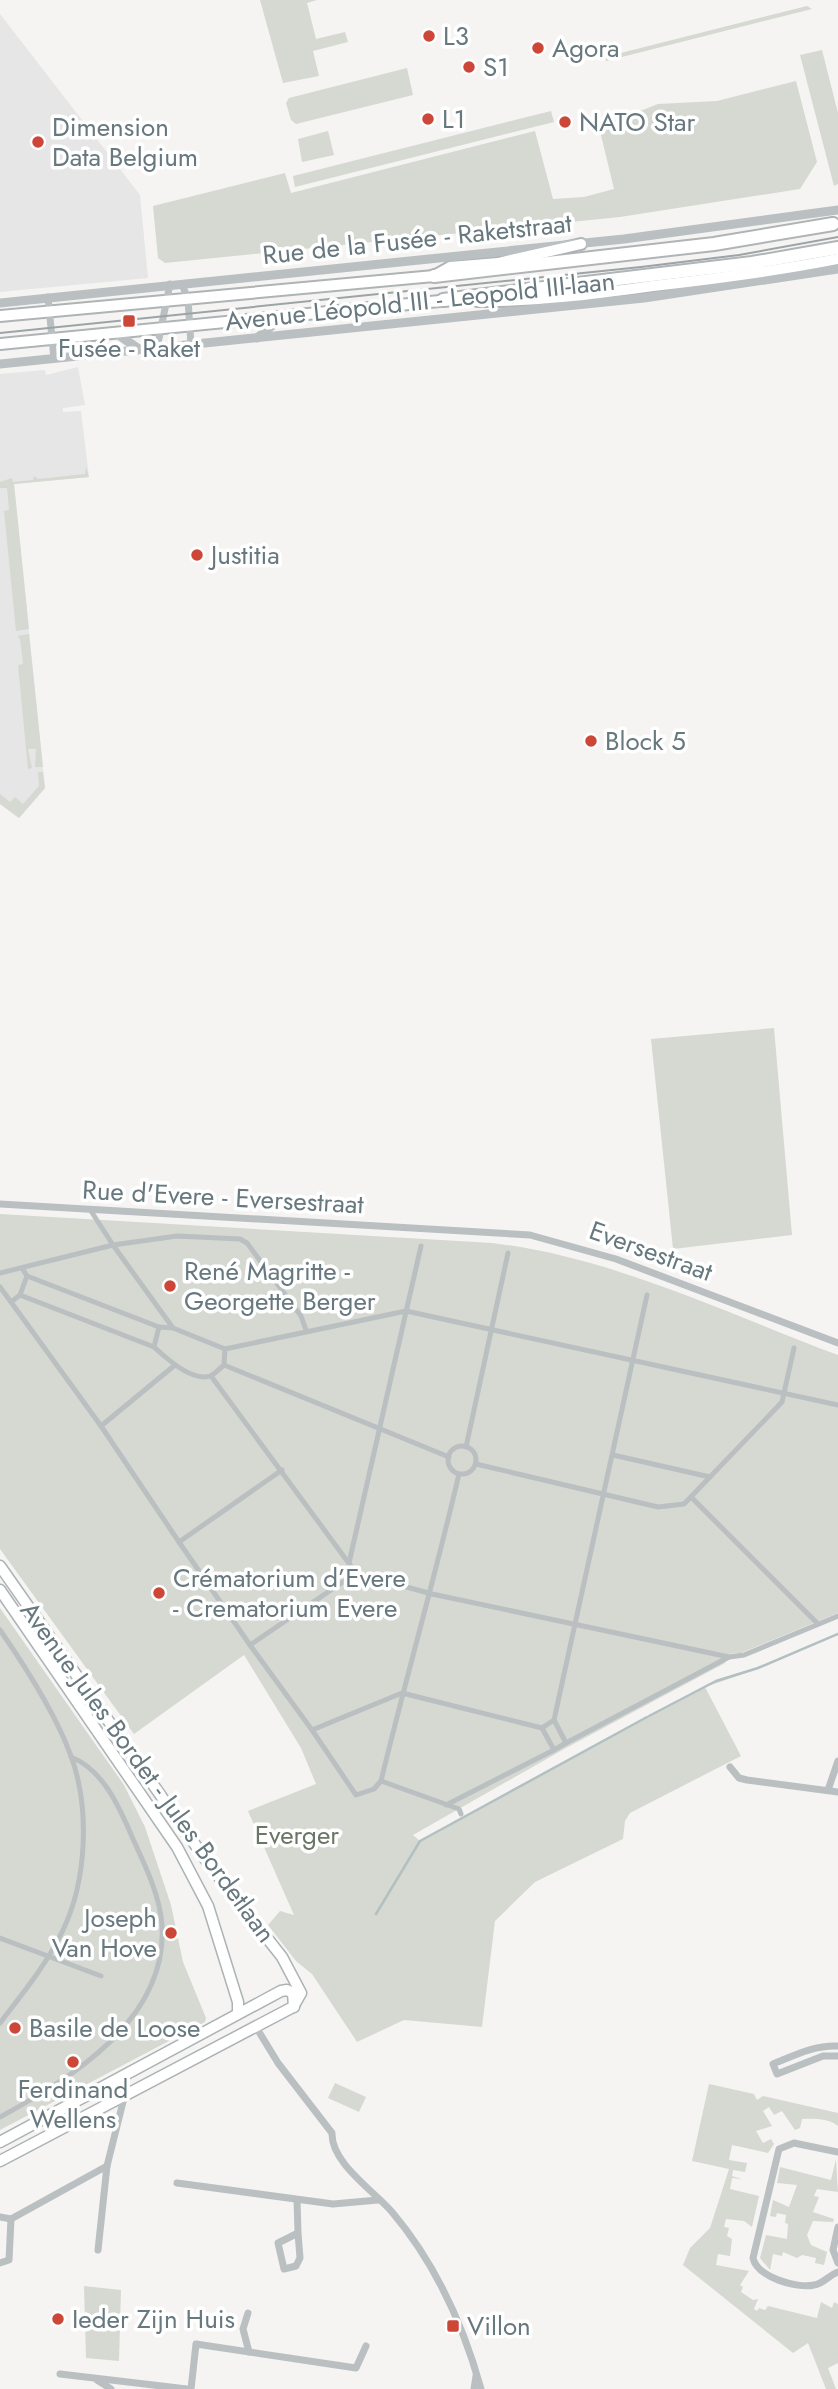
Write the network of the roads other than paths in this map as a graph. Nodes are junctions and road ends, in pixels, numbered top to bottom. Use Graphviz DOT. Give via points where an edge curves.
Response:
graph roads {
  1 [pos="838,210"];
  2 [pos="834,224"];
  3 [pos="582,243"];
  4 [pos="838,248"];
  5 [pos="838,259"];
  6 [pos="838,269"];
  7 [pos="433,276"];
  8 [pos="170,284"];
  9 [pos="182,284"];
  10 [pos="48,297"];
  11 [pos="188,300"];
  12 [pos="443,300"];
  13 [pos="167,301"];
  14 [pos="0,303"];
  15 [pos="50,312"];
  16 [pos="0,316"];
  17 [pos="284,316"];
  18 [pos="190,326"];
  19 [pos="161,329"];
  20 [pos="117,334"];
  21 [pos="52,339"];
  22 [pos="256,339"];
  23 [pos="0,344"];
  24 [pos="191,344"];
  25 [pos="158,348"];
  26 [pos="139,349"];
  27 [pos="54,359"];
  28 [pos="0,363"];
  29 [pos="0,1204"];
  30 [pos="91,1211"];
  31 [pos="443,1229"];
  32 [pos="113,1245"];
  33 [pos="421,1246"];
  34 [pos="508,1252"];
  35 [pos="22,1268"];
  36 [pos="0,1273"];
  37 [pos="27,1276"];
  38 [pos="0,1287"];
  39 [pos="20,1295"];
  40 [pos="647,1295"];
  41 [pos="11,1302"];
  42 [pos="406,1311"];
  43 [pos="159,1327"];
  44 [pos="173,1328"];
  45 [pos="491,1329"];
  46 [pos="306,1330"];
  47 [pos="838,1343"];
  48 [pos="154,1347"];
  49 [pos="794,1348"];
  50 [pos="225,1349"];
  51 [pos="633,1359"];
  52 [pos="175,1365"];
  53 [pos="224,1365"];
  54 [pos="211,1376"];
  55 [pos="785,1394"];
  56 [pos="838,1405"];
  57 [pos="101,1426"];
  58 [pos="380,1427"];
  59 [pos="466,1447"];
  60 [pos="613,1455"];
  61 [pos="449,1457"];
  62 [pos="476,1464"];
  63 [pos="282,1470"];
  64 [pos="459,1474"];
  65 [pos="710,1477"];
  66 [pos="605,1493"];
  67 [pos="691,1497"];
  68 [pos="179,1542"];
  69 [pos="349,1563"];
  70 [pos="0,1566"];
  71 [pos="356,1573"];
  72 [pos="0,1590"];
  73 [pos="432,1594"];
  74 [pos="838,1616"];
  75 [pos="818,1624"];
  76 [pos="575,1625"];
  77 [pos="0,1630"];
  78 [pos="250,1645"];
  79 [pos="729,1657"];
  80 [pos="402,1693"];
  81 [pos="554,1720"];
  82 [pos="542,1728"];
  83 [pos="312,1730"];
  84 [pos="566,1743"];
  85 [pos="554,1750"];
  86 [pos="71,1757"];
  87 [pos="838,1761"];
  88 [pos="730,1767"];
  89 [pos="381,1781"];
  90 [pos="828,1790"];
  91 [pos="838,1792"];
  92 [pos="446,1805"];
  93 [pos="461,1814"];
  94 [pos="0,1938"];
  95 [pos="49,1956"];
  96 [pos="101,1976"];
  97 [pos="293,2007"];
  98 [pos="238,2013"];
  99 [pos="0,2023"];
  100 [pos="256,2027"];
  101 [pos="205,2033"];
  102 [pos="838,2046"];
  103 [pos="213,2048"];
  104 [pos="838,2056"];
  105 [pos="121,2077"];
  106 [pos="125,2094"];
  107 [pos="0,2117"];
  108 [pos="0,2142"];
  109 [pos="838,2152"];
  110 [pos="0,2161"];
  111 [pos="107,2166"];
  112 [pos="177,2183"];
  113 [pos="297,2200"];
  114 [pos="378,2200"];
  115 [pos="0,2217"];
  116 [pos="11,2219"];
  117 [pos="838,2227"];
  118 [pos="299,2233"];
  119 [pos="98,2250"];
  120 [pos="0,2263"];
  121 [pos="838,2263"];
  122 [pos="838,2272"];
  123 [pos="248,2313"];
  124 [pos="366,2346"];
  125 [pos="249,2352"];
  126 [pos="476,2371"];
  127 [pos="60,2374"];
  128 [pos="94,2378"];
  129 [pos="133,2386"];
  130 [pos="111,2389"];
  131 [pos="189,2389"];
  132 [pos="474,2389"];
  133 [pos="481,2389"];
  1 -- 3 [label="street, Rue de la Fusée - Raketstraat"];
  2 -- 7 [label="highway, Avenue Léopold III - Leopold III-laan"];
  3 -- 7 [label="main road" via="498,263 450,267"];
  3 -- 9 [label="street, Rue de la Fusée - Raketstraat"];
  4 -- 12 [label="highway, Avenue Léopold III - Leopold III-laan" via="725,267"];
  5 -- 12 [label="main road" via="541,299"];
  6 -- 22 [label="street" via="644,298"];
  7 -- 11 [label="main road, Avenue Léopold III - Leopold III-laan"];
  8 -- 9 [label="street, Rue de la Fusée - Raketstraat"];
  8 -- 10 [label="street, Rue de la Fusée - Raketstraat"];
  8 -- 13 [label="street"];
  9 -- 11 [label="street"];
  10 -- 14 [label="street, Rue de la Fusée - Raketstraat"];
  10 -- 15 [label="street"];
  11 -- 13 [label="main road, Avenue Léopold III - Leopold III-laan"];
  11 -- 18 [label="street"];
  12 -- 17 [label="main road, Avenue Léopold III - Leopold III-laan"];
  13 -- 15 [label="main road, Avenue Léopold III - Leopold III-laan"];
  13 -- 19 [label="street"];
  15 -- 16 [label="main road, Avenue Léopold III - Leopold III-laan"];
  15 -- 21 [label="street"];
  17 -- 18 [label="main road, Avenue Léopold III - Leopold III-laan"];
  17 -- 22 [label="street"];
  18 -- 19 [label="main road, Avenue Léopold III - Leopold III-laan"];
  18 -- 24 [label="street"];
  19 -- 20 [label="main road, Avenue Léopold III - Leopold III-laan"];
  19 -- 25 [label="street"];
  20 -- 21 [label="main road, Avenue Léopold III - Leopold III-laan"];
  20 -- 26 [label="street"];
  21 -- 23 [label="main road, Avenue Léopold III - Leopold III-laan"];
  21 -- 27 [label="street"];
  22 -- 24 [label="street"];
  24 -- 25 [label="street"];
  25 -- 26 [label="street"];
  26 -- 27 [label="street"];
  27 -- 28 [label="street"];
  29 -- 30 [label="street, Rue d'Evere - Eversestraat"];
  30 -- 31 [label="street, Rue d'Evere - Eversestraat"];
  30 -- 32 [label="street"];
  31 -- 47 [label="street, Eversestraat" via="514,1233 583,1248"];
  32 -- 35 [label="street"];
  32 -- 44 [label="street"];
  32 -- 46 [label="street" via="177,1236 240,1239 302,1317"];
  33 -- 42 [label="street"];
  34 -- 45 [label="street"];
  35 -- 36 [label="street"];
  35 -- 37 [label="street"];
  37 -- 39 [label="street"];
  37 -- 43 [label="street"];
  38 -- 41 [label="street"];
  39 -- 41 [label="street"];
  39 -- 48 [label="street"];
  40 -- 51 [label="street"];
  41 -- 57 [label="street"];
  42 -- 45 [label="street"];
  42 -- 46 [label="street"];
  42 -- 58 [label="street"];
  43 -- 44 [label="street"];
  43 -- 48 [label="street"];
  44 -- 50 [label="street"];
  45 -- 51 [label="street"];
  45 -- 59 [label="street"];
  46 -- 50 [label="street"];
  48 -- 52 [label="street"];
  49 -- 55 [label="street"];
  50 -- 53 [label="street"];
  51 -- 55 [label="street"];
  51 -- 60 [label="street"];
  52 -- 54 [label="street"];
  52 -- 57 [label="street"];
  53 -- 54 [label="street"];
  53 -- 58 [label="street"];
  54 -- 63 [label="street"];
  55 -- 56 [label="street"];
  55 -- 65 [label="street"];
  57 -- 68 [label="street"];
  58 -- 61 [label="street"];
  58 -- 69 [label="street"];
  59 -- 61 [label="street" via="457,1447"];
  59 -- 62 [label="street"];
  60 -- 65 [label="street"];
  60 -- 66 [label="street"];
  61 -- 64 [label="street"];
  62 -- 64 [label="street"];
  62 -- 66 [label="street"];
  63 -- 68 [label="street"];
  63 -- 69 [label="street"];
  64 -- 73 [label="street"];
  65 -- 67 [label="street"];
  66 -- 67 [label="street" via="658,1507 684,1504"];
  66 -- 76 [label="street"];
  67 -- 75 [label="street"];
  68 -- 78 [label="street"];
  69 -- 71 [label="street"];
  70 -- 97 [label="main road, Avenue Jules Bordet - Jules Bordetlaan" via="208,1863 296,1979 301,1993"];
  71 -- 73 [label="street"];
  71 -- 78 [label="street"];
  72 -- 98 [label="main road, Avenue Jules Bordet - Jules Bordetlaan" via="148,1802 195,1881 218,1937"];
  73 -- 76 [label="street"];
  73 -- 80 [label="street"];
  74 -- 75 [label="street"];
  75 -- 79 [label="street"];
  76 -- 79 [label="street"];
  76 -- 81 [label="street"];
  77 -- 86 [label="street"];
  78 -- 83 [label="street"];
  79 -- 84 [label="street"];
  80 -- 82 [label="street"];
  80 -- 83 [label="street"];
  80 -- 89 [label="street"];
  81 -- 82 [label="street"];
  81 -- 84 [label="street"];
  82 -- 85 [label="street"];
  83 -- 89 [label="street" via="356,1795 374,1789"];
  84 -- 85 [label="street"];
  85 -- 92 [label="street"];
  86 -- 95 [label="street" via="81,1805 79,1880 64,1928"];
  86 -- 107 [label="street" via="84,1762 103,1783 146,1867 162,1922 160,1959 147,1994 103,2050"];
  87 -- 90 [label="street"];
  88 -- 90 [label="street" via="747,1780"];
  89 -- 92 [label="street"];
  90 -- 91 [label="street"];
  92 -- 93 [label="street"];
  94 -- 95 [label="street"];
  95 -- 96 [label="street"];
  95 -- 99 [label="street"];
  97 -- 98 [label="main road" via="294,1995 287,1990"];
  97 -- 100 [label="main road"];
  98 -- 101 [label="main road"];
  100 -- 103 [label="main road"];
  100 -- 114 [label="street" via="332,2133 332,2144"];
  101 -- 103 [label="main road"];
  101 -- 105 [label="main road"];
  102 -- 104 [label="street" via="805,2050 773,2064 777,2074 824,2056"];
  103 -- 106 [label="main road"];
  105 -- 106 [label="street"];
  105 -- 108 [label="main road"];
  106 -- 110 [label="main road"];
  106 -- 111 [label="street"];
  109 -- 122 [label="street" via="794,2143 779,2149 753,2258 763,2275 808,2286"];
  111 -- 116 [label="street"];
  111 -- 119 [label="street"];
  112 -- 113 [label="street"];
  113 -- 114 [label="street" via="333,2204"];
  113 -- 118 [label="street"];
  114 -- 126 [label="street" via="400,2222 440,2280"];
  115 -- 116 [label="street"];
  116 -- 120 [label="street" via="9,2260"];
  117 -- 121 [label="street" via="833,2250"];
  118 -- 118 [label="street" via="300,2258 296,2266 284,2269 278,2243"];
  123 -- 125 [label="street" via="243,2329"];
  124 -- 125 [label="street" via="356,2368"];
  125 -- 131 [label="street" via="196,2344"];
  126 -- 132 [label="street"];
  126 -- 133 [label="street"];
  127 -- 128 [label="street"];
  128 -- 129 [label="street"];
  128 -- 130 [label="street"];
  129 -- 131 [label="street"];
}
